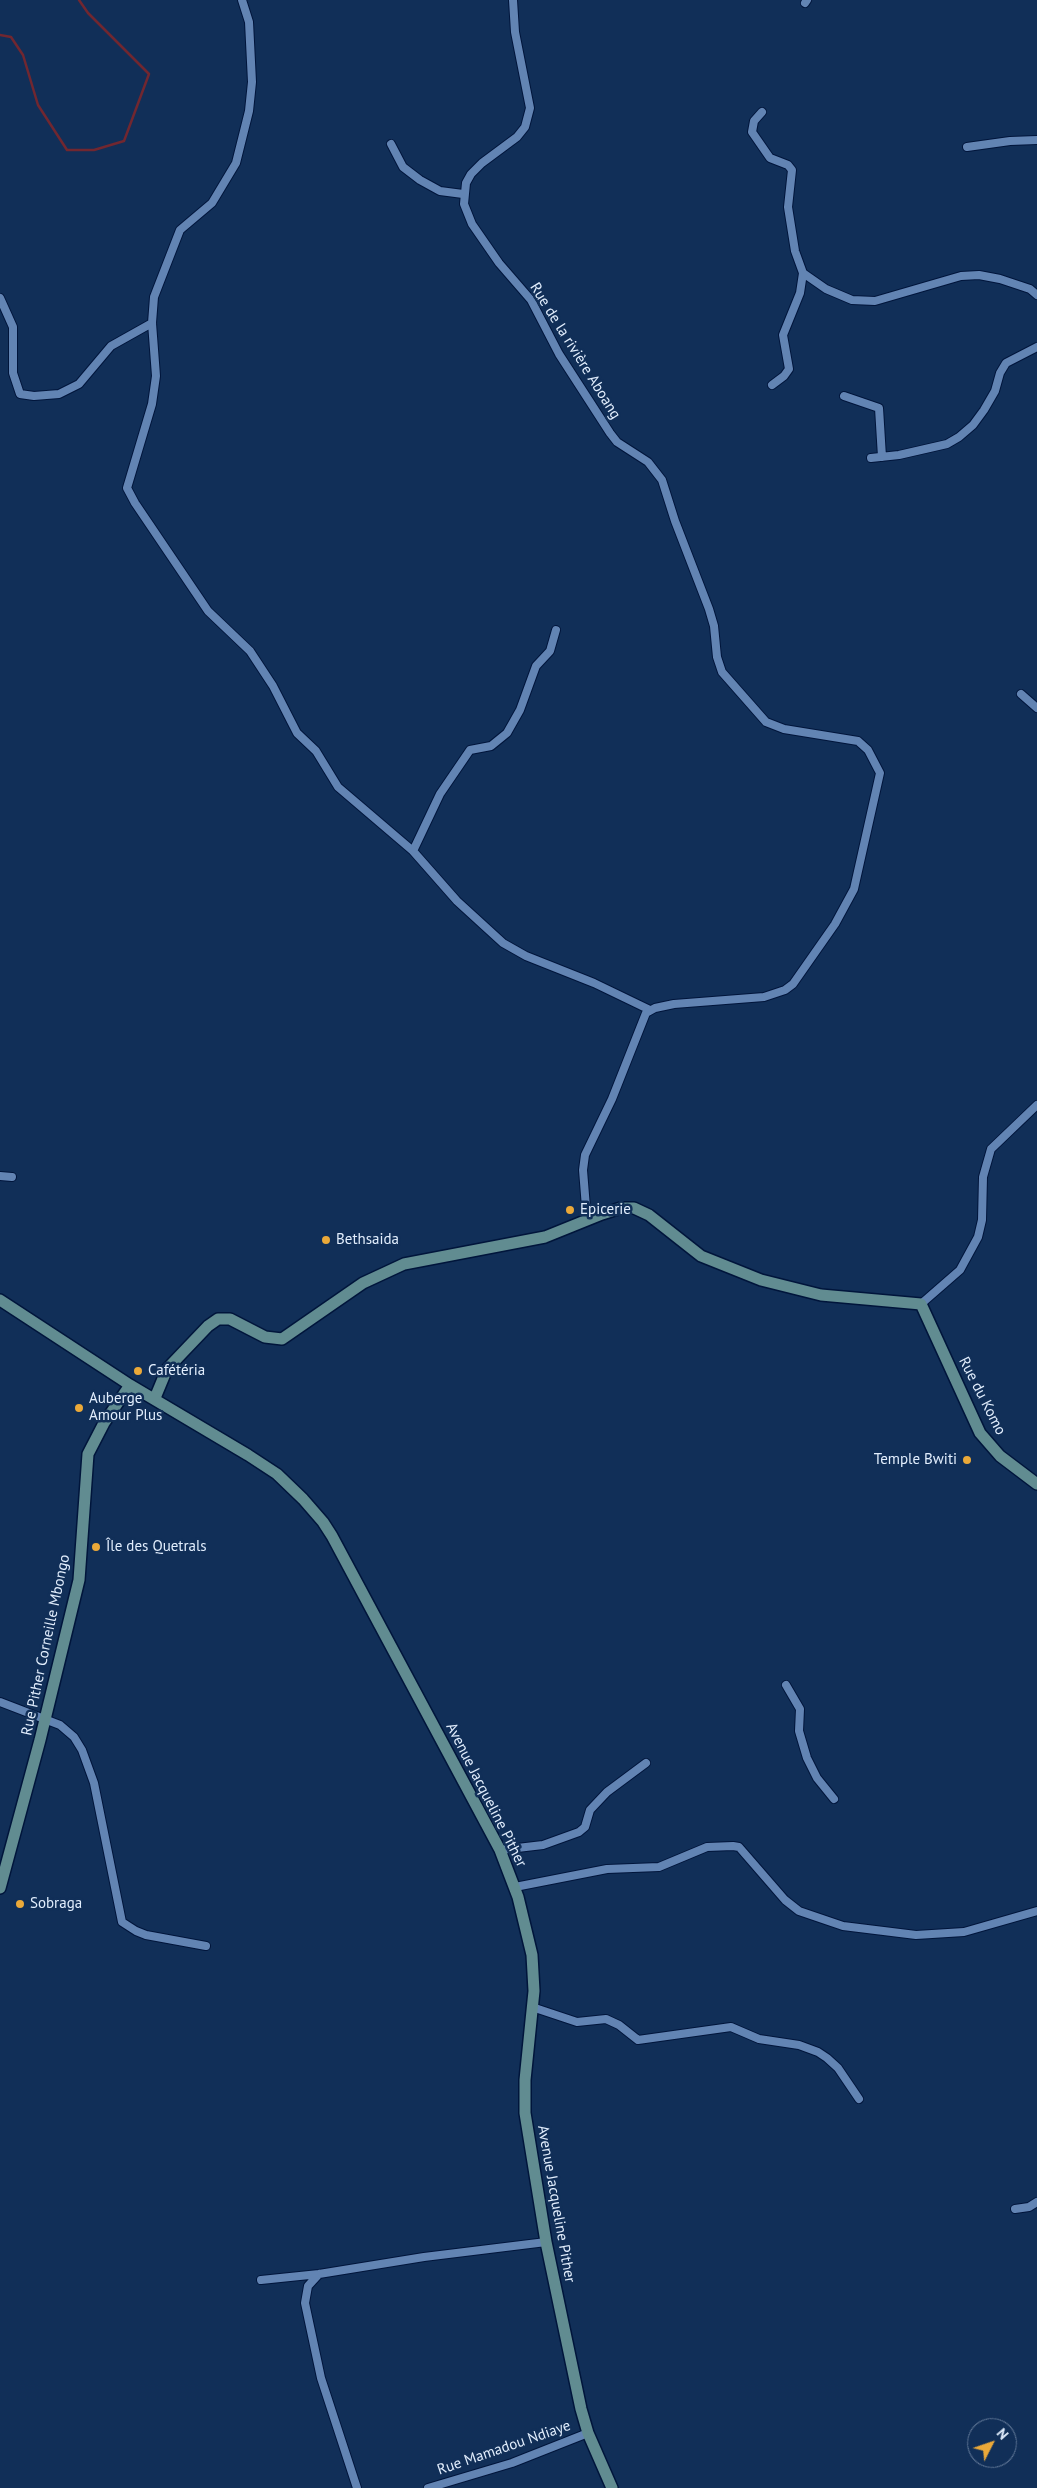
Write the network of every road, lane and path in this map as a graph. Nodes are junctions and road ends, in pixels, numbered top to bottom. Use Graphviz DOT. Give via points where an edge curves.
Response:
graph roads {
  1 [pos="242,0"];
  2 [pos="513,0"];
  3 [pos="762,112"];
  4 [pos="1037,140"];
  5 [pos="391,144"];
  6 [pos="967,147"];
  7 [pos="463,194"];
  8 [pos="803,273"];
  9 [pos="1037,294"];
  10 [pos="0,298"];
  11 [pos="152,323"];
  12 [pos="1037,347"];
  13 [pos="772,385"];
  14 [pos="844,396"];
  15 [pos="871,458"];
  16 [pos="882,458"];
  17 [pos="556,630"];
  18 [pos="1020,694"];
  19 [pos="1037,708"];
  20 [pos="413,851"];
  21 [pos="650,1010"];
  22 [pos="1037,1105"];
  23 [pos="0,1176"];
  24 [pos="12,1177"];
  25 [pos="587,1220"];
  26 [pos="0,1300"];
  27 [pos="922,1304"];
  28 [pos="130,1385"];
  29 [pos="155,1398"];
  30 [pos="1037,1484"];
  31 [pos="786,1685"];
  32 [pos="0,1702"];
  33 [pos="45,1718"];
  34 [pos="646,1763"];
  35 [pos="834,1799"];
  36 [pos="500,1850"];
  37 [pos="515,1887"];
  38 [pos="0,1888"];
  39 [pos="1037,1911"];
  40 [pos="206,1946"];
  41 [pos="532,2007"];
  42 [pos="859,2099"];
  43 [pos="1037,2202"];
  44 [pos="1016,2209"];
  45 [pos="546,2242"];
  46 [pos="319,2274"];
  47 [pos="261,2280"];
  48 [pos="588,2433"];
  49 [pos="357,2488"];
  50 [pos="428,2488"];
  51 [pos="612,2488"];
  1 -- 11 [label="street" via="249,22 252,82 249,111 236,163 212,203 180,230 154,297"];
  2 -- 7 [label="street" via="516,41 530,108 528,117 517,137 471,174"];
  3 -- 8 [label="street" via="754,121 752,132 770,158 792,170 788,207 795,251"];
  4 -- 6 [label="street"];
  5 -- 7 [label="street" via="403,167 420,180 440,191"];
  7 -- 21 [label="street, Rue de la rivière Aboang" via="472,224 499,263 531,300 559,354 610,432 617,442 648,462 662,480 709,609 722,672 766,722 784,729 858,741 868,750 880,773 854,890 835,924 793,984 764,997 674,1004"];
  8 -- 9 [label="street" via="826,289 852,300 875,301 961,276 979,275 1000,279"];
  8 -- 13 [label="street" via="800,293 783,335 789,369"];
  10 -- 11 [label="street" via="13,327 12,374 20,394 59,394 79,384 111,346"];
  11 -- 20 [label="street" via="156,376 152,404 127,488 208,611 250,651 297,732 316,751 338,787"];
  12 -- 16 [label="street" via="1006,363 984,410 959,437 947,444"];
  14 -- 16 [label="street" via="879,408"];
  15 -- 16 [label="street"];
  17 -- 20 [label="street" via="550,651 536,666 520,710 507,733 491,746 470,750 440,794"];
  18 -- 19 [label="street"];
  20 -- 21 [label="street" via="457,901 503,943"];
  21 -- 25 [label="street" via="642,1021 612,1098 585,1155"];
  22 -- 27 [label="street" via="991,1149 984,1177 981,1230 975,1244 954,1277"];
  23 -- 24 [label="street"];
  25 -- 27 [label="street" via="621,1208 634,1208 649,1215 701,1256 761,1280 821,1295"];
  25 -- 29 [label="street" via="545,1237 432,1257 396,1267 363,1283 282,1338 265,1337 230,1319 218,1319 167,1369"];
  26 -- 28 [label="street, Avenue Jacqueline Pither"];
  27 -- 30 [label="street, Rue du Komo" via="980,1433 1000,1456"];
  28 -- 29 [label="street, Avenue Jacqueline Pither"];
  28 -- 33 [label="street, Rue Pither Corneille Mbongo" via="88,1454 81,1565"];
  29 -- 36 [label="street, Avenue Jacqueline Pither" via="277,1474 323,1522"];
  31 -- 35 [label="street" via="800,1709 799,1731 807,1758 817,1778"];
  32 -- 33 [label="street"];
  33 -- 38 [label="street, Rue Pither Corneille Mbongo"];
  33 -- 40 [label="street" via="74,1737 82,1750 94,1783 122,1922 146,1935"];
  34 -- 36 [label="street" via="607,1792 590,1810 585,1827 579,1832 544,1845"];
  36 -- 37 [label="street, Avenue Jacqueline Pither"];
  37 -- 39 [label="street" via="607,1869 658,1866 707,1847 733,1846 739,1847 785,1900 799,1910 843,1926 916,1935 964,1932"];
  37 -- 41 [label="street, Avenue Jacqueline Pither" via="532,1955"];
  41 -- 42 [label="street" via="577,2022 606,2019 638,2040 731,2027 759,2039 799,2045 827,2058 838,2068"];
  41 -- 45 [label="street, Avenue Jacqueline Pither" via="525,2113"];
  43 -- 44 [label="street"];
  45 -- 46 [label="street"];
  45 -- 48 [label="street, Avenue Jacqueline Pither"];
  46 -- 47 [label="street"];
  46 -- 49 [label="street" via="308,2286 304,2304 320,2378"];
  48 -- 50 [label="street, Rue Mamadou Ndiaye" via="512,2462"];
  48 -- 51 [label="street, Avenue Jacqueline Pither"];
}
